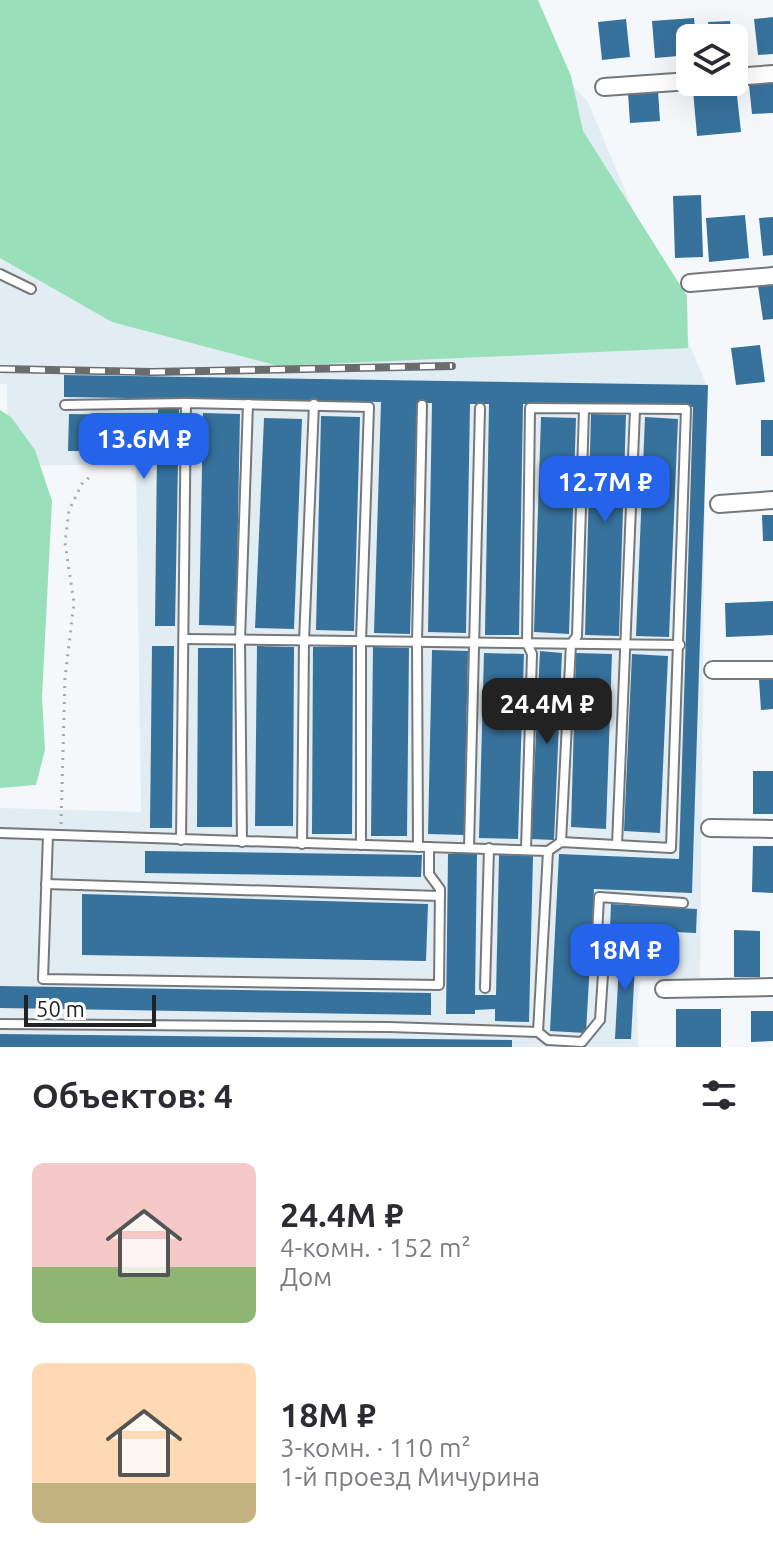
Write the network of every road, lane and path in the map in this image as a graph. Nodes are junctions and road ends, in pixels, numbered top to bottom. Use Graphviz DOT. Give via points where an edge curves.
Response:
graph roads {
  1 [pos="773,74"];
  2 [pos="748,76"];
  3 [pos="676,82"];
  4 [pos="604,87"];
  5 [pos="0,274"];
  6 [pos="773,276"];
  7 [pos="690,283"];
  8 [pos="31,289"];
  9 [pos="186,403"];
  10 [pos="248,404"];
  11 [pos="314,404"];
  12 [pos="65,405"];
  13 [pos="422,405"];
  14 [pos="480,408"];
  15 [pos="584,409"];
  16 [pos="635,410"];
  17 [pos="93,475"];
  18 [pos="773,500"];
  19 [pos="719,504"];
  20 [pos="185,639"];
  21 [pos="240,640"];
  22 [pos="304,641"];
  23 [pos="361,641"];
  24 [pos="417,642"];
  25 [pos="475,642"];
  26 [pos="527,643"];
  27 [pos="571,644"];
  28 [pos="625,644"];
  29 [pos="680,645"];
  30 [pos="713,670"];
  31 [pos="773,670"];
  32 [pos="710,828"];
  33 [pos="773,829"];
  34 [pos="0,833"];
  35 [pos="48,835"];
  36 [pos="60,836"];
  37 [pos="181,840"];
  38 [pos="242,842"];
  39 [pos="561,842"];
  40 [pos="302,844"];
  41 [pos="361,845"];
  42 [pos="617,845"];
  43 [pos="418,847"];
  44 [pos="429,847"];
  45 [pos="469,848"];
  46 [pos="489,848"];
  47 [pos="526,849"];
  48 [pos="548,851"];
  49 [pos="46,884"];
  50 [pos="440,896"];
  51 [pos="683,903"];
  52 [pos="773,987"];
  53 [pos="485,988"];
  54 [pos="664,989"];
  55 [pos="0,1024"];
  56 [pos="538,1032"];
  1 -- 2 [label="street"];
  3 -- 4 [label="street"];
  5 -- 8 [label="lane"];
  6 -- 7 [label="street"];
  9 -- 10 [label="lane"];
  9 -- 12 [label="lane"];
  9 -- 20 [label="lane"];
  10 -- 11 [label="lane"];
  10 -- 21 [label="lane"];
  11 -- 22 [label="lane"];
  11 -- 23 [label="lane" via="369,407"];
  13 -- 24 [label="lane"];
  14 -- 25 [label="lane"];
  15 -- 16 [label="lane"];
  15 -- 26 [label="lane" via="530,408"];
  15 -- 27 [label="lane" via="577,636"];
  16 -- 28 [label="lane"];
  16 -- 29 [label="lane" via="686,409"];
  17 -- 36 [label="path" via="83,482 69,510 65,543 74,603 65,678"];
  18 -- 19 [label="street"];
  20 -- 21 [label="lane"];
  20 -- 37 [label="lane"];
  21 -- 22 [label="lane"];
  21 -- 38 [label="lane"];
  22 -- 23 [label="lane"];
  22 -- 40 [label="lane"];
  23 -- 24 [label="lane"];
  23 -- 41 [label="lane"];
  24 -- 25 [label="lane"];
  24 -- 43 [label="lane"];
  25 -- 26 [label="lane"];
  25 -- 45 [label="lane"];
  26 -- 27 [label="lane"];
  26 -- 47 [label="lane" via="532,654"];
  27 -- 28 [label="lane"];
  27 -- 39 [label="lane"];
  28 -- 29 [label="lane"];
  28 -- 42 [label="lane"];
  29 -- 42 [label="lane" via="671,848"];
  30 -- 31 [label="street"];
  32 -- 33 [label="street"];
  34 -- 35 [label="lane"];
  35 -- 36 [label="lane"];
  35 -- 49 [label="lane"];
  36 -- 37 [label="lane"];
  37 -- 38 [label="lane"];
  38 -- 40 [label="lane"];
  39 -- 42 [label="lane"];
  39 -- 48 [label="lane"];
  40 -- 41 [label="lane"];
  41 -- 43 [label="lane"];
  43 -- 44 [label="lane"];
  44 -- 45 [label="lane"];
  44 -- 50 [label="lane" via="429,874"];
  45 -- 46 [label="lane"];
  46 -- 47 [label="lane"];
  46 -- 53 [label="lane"];
  47 -- 48 [label="lane"];
  48 -- 56 [label="lane"];
  49 -- 50 [label="lane"];
  49 -- 50 [label="lane" via="43,979 439,985"];
  51 -- 56 [label="lane" via="599,897 597,936 604,959 600,1020 582,1042 548,1040"];
  52 -- 54 [label="street"];
  55 -- 56 [label="lane"];
}
